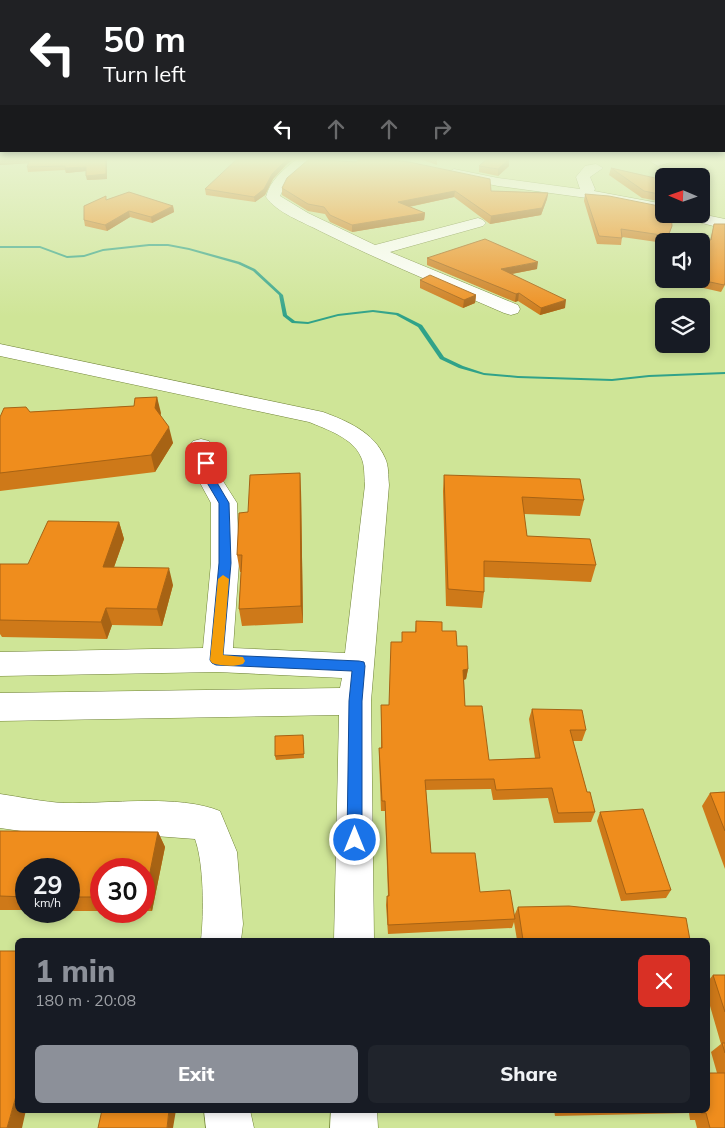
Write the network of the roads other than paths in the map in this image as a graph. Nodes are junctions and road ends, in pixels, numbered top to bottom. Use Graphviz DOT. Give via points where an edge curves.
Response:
graph roads {
  1 [pos="297,212"];
  2 [pos="710,220"];
  3 [pos="478,223"];
  4 [pos="725,224"];
  5 [pos="372,251"];
  6 [pos="511,309"];
  7 [pos="0,350"];
  8 [pos="201,446"];
  9 [pos="216,660"];
  10 [pos="0,664"];
  11 [pos="359,666"];
  12 [pos="355,701"];
  13 [pos="0,707"];
  14 [pos="0,811"];
  15 [pos="221,938"];
  16 [pos="354,938"];
  17 [pos="228,1113"];
  18 [pos="354,1113"];
  19 [pos="230,1128"];
  20 [pos="354,1128"];
  1 -- 5 [label="street"];
  2 -- 4 [label="street"];
  3 -- 5 [label="street"];
  5 -- 6 [label="street"];
  7 -- 11 [label="street" via="315,417 342,428 361,442 373,458 377,485"];
  8 -- 9 [label="street" via="211,481 224,503 225,563"];
  9 -- 10 [label="street"];
  9 -- 11 [label="street"];
  11 -- 12 [label="street"];
  12 -- 13 [label="street"];
  12 -- 16 [label="street"];
  14 -- 15 [label="street" via="63,820 154,819 207,823 218,852"];
  17 -- 19 [label="street"];
  18 -- 20 [label="street"];
}
